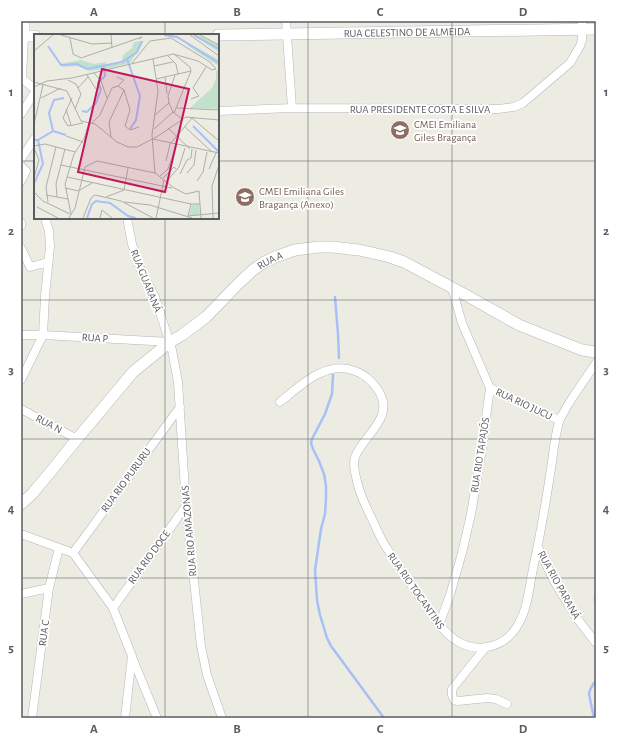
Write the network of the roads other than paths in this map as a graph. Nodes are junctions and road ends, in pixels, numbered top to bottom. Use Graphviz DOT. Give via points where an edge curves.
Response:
graph roads {
  1 [pos="24,21"];
  2 [pos="286,21"];
  3 [pos="582,25"];
  4 [pos="596,29"];
  5 [pos="288,34"];
  6 [pos="219,35"];
  7 [pos="27,36"];
  8 [pos="21,78"];
  9 [pos="34,88"];
  10 [pos="34,94"];
  11 [pos="292,108"];
  12 [pos="219,111"];
  13 [pos="21,114"];
  14 [pos="34,140"];
  15 [pos="21,159"];
  16 [pos="21,166"];
  17 [pos="21,181"];
  18 [pos="45,219"];
  19 [pos="127,219"];
  20 [pos="21,248"];
  21 [pos="48,262"];
  22 [pos="452,288"];
  23 [pos="21,335"];
  24 [pos="44,336"];
  25 [pos="170,342"];
  26 [pos="596,352"];
  27 [pos="596,363"];
  28 [pos="21,380"];
  29 [pos="490,388"];
  30 [pos="280,402"];
  31 [pos="180,408"];
  32 [pos="21,409"];
  33 [pos="559,420"];
  34 [pos="77,439"];
  35 [pos="21,504"];
  36 [pos="186,506"];
  37 [pos="21,534"];
  38 [pos="538,547"];
  39 [pos="59,548"];
  40 [pos="73,553"];
  41 [pos="49,588"];
  42 [pos="21,594"];
  43 [pos="113,608"];
  44 [pos="439,626"];
  45 [pos="596,643"];
  46 [pos="485,648"];
  47 [pos="132,656"];
  48 [pos="507,704"];
  49 [pos="32,718"];
  50 [pos="125,718"];
  51 [pos="156,718"];
  52 [pos="222,718"];
  1 -- 7 [label="street"];
  2 -- 5 [label="street"];
  3 -- 4 [label="street, RUA CELESTINO DE ALMEIDA"];
  3 -- 5 [label="street, RUA CELESTINO DE ALMEIDA"];
  3 -- 11 [label="street, RUA PRESIDENTE COSTA E SILVA" via="582,40 570,63 523,103 510,108"];
  5 -- 6 [label="street, RUA CELESTINO DE ALMEIDA"];
  5 -- 11 [label="street"];
  7 -- 8 [label="street"];
  8 -- 9 [label="street"];
  10 -- 13 [label="street"];
  11 -- 12 [label="street, RUA PRESIDENTE COSTA E SILVA"];
  14 -- 15 [label="street"];
  16 -- 17 [label="street" via="26,171"];
  18 -- 21 [label="street" via="49,231"];
  19 -- 25 [label="street, RUA GUARANÁ" via="140,268 155,297"];
  20 -- 21 [label="street" via="30,267"];
  21 -- 24 [label="street"];
  22 -- 25 [label="street, RUA A" via="390,257 332,247 295,250 275,257 253,270 206,317"];
  22 -- 26 [label="street, RUA A" via="519,325 582,350"];
  22 -- 29 [label="street" via="462,323"];
  23 -- 24 [label="street, RUA P"];
  24 -- 25 [label="street, RUA P"];
  24 -- 28 [label="street"];
  25 -- 31 [label="street, RUA RIO AMAZONAS"];
  25 -- 34 [label="street, RUA A" via="133,372"];
  27 -- 33 [label="street, RUA RIO TOCANTINS"];
  29 -- 33 [label="street, RUA RIO JUCU"];
  29 -- 44 [label="street, RUA RIO TAPAJÓS" via="471,514 462,553"];
  30 -- 44 [label="street, RUA RIO TOCANTINS" via="309,379 325,371 343,368 361,373 379,391 382,398 382,414 355,457 356,480 364,504 387,549"];
  31 -- 36 [label="street, RUA RIO AMAZONAS"];
  31 -- 40 [label="street, RUA RIO PURURU"];
  32 -- 34 [label="street, RUA N"];
  33 -- 38 [label="street, RUA RIO TOCANTINS"];
  34 -- 35 [label="street, RUA A"];
  36 -- 43 [label="street, RUA RIO DOCE"];
  36 -- 52 [label="street, RUA RIO AMAZONAS" via="201,646 207,675"];
  37 -- 39 [label="street"];
  38 -- 45 [label="street, RUA RIO PARANÁ" via="554,581"];
  38 -- 46 [label="street, RUA RIO TOCANTINS" via="520,623 505,641"];
  39 -- 40 [label="street"];
  39 -- 41 [label="street, RUA C"];
  40 -- 43 [label="street"];
  41 -- 42 [label="street"];
  41 -- 49 [label="street, RUA C"];
  43 -- 47 [label="street"];
  44 -- 46 [label="street, RUA RIO TOCANTINS" via="465,645"];
  46 -- 48 [label="street" via="452,689 452,695 454,700 458,701 487,698"];
  47 -- 50 [label="street"];
  47 -- 51 [label="street"];
}
